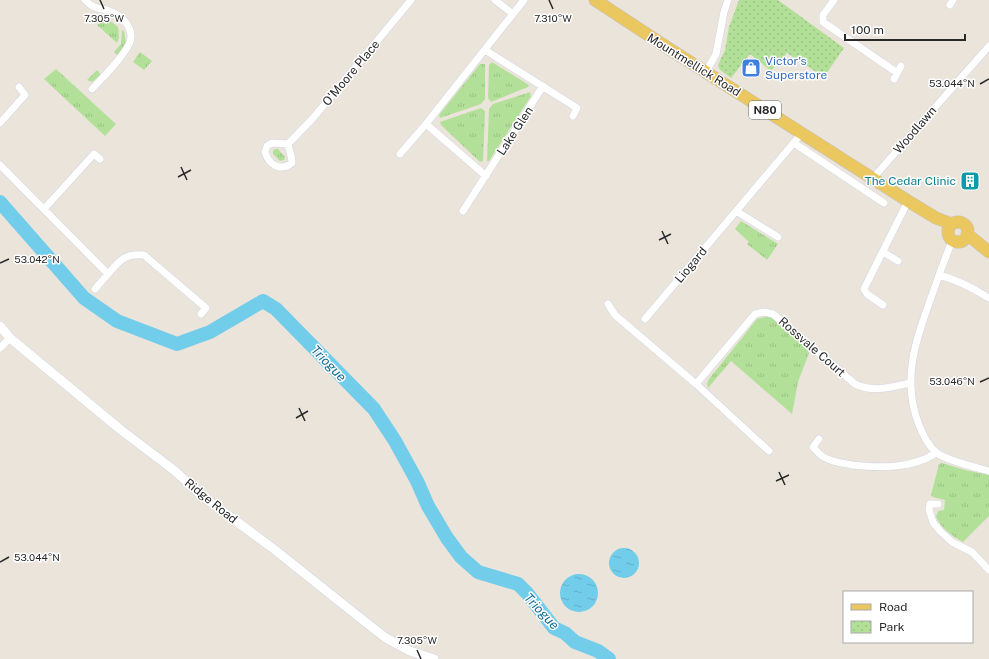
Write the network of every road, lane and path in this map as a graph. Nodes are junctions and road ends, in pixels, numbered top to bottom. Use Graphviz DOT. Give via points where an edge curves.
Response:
graph roads {
  1 [pos="85,0"];
  2 [pos="411,0"];
  3 [pos="495,0"];
  4 [pos="524,0"];
  5 [pos="596,0"];
  6 [pos="728,0"];
  7 [pos="834,0"];
  8 [pos="513,14"];
  9 [pos="989,46"];
  10 [pos="485,50"];
  11 [pos="901,66"];
  12 [pos="706,72"];
  13 [pos="543,86"];
  14 [pos="18,87"];
  15 [pos="92,89"];
  16 [pos="573,116"];
  17 [pos="0,123"];
  18 [pos="426,124"];
  19 [pos="802,133"];
  20 [pos="794,143"];
  21 [pos="288,144"];
  22 [pos="400,154"];
  23 [pos="100,159"];
  24 [pos="0,165"];
  25 [pos="486,176"];
  26 [pos="873,178"];
  27 [pos="908,201"];
  28 [pos="884,203"];
  29 [pos="44,209"];
  30 [pos="463,211"];
  31 [pos="736,211"];
  32 [pos="956,234"];
  33 [pos="778,237"];
  34 [pos="988,251"];
  35 [pos="883,252"];
  36 [pos="898,261"];
  37 [pos="108,274"];
  38 [pos="939,275"];
  39 [pos="95,289"];
  40 [pos="989,298"];
  41 [pos="608,304"];
  42 [pos="883,305"];
  43 [pos="201,314"];
  44 [pos="645,318"];
  45 [pos="0,326"];
  46 [pos="10,338"];
  47 [pos="0,348"];
  48 [pos="910,383"];
  49 [pos="696,384"];
  50 [pos="819,439"];
  51 [pos="769,450"];
  52 [pos="936,453"];
  53 [pos="989,471"];
  54 [pos="938,504"];
  55 [pos="989,570"];
  56 [pos="434,659"];
  1 -- 15 [label="street" via="95,8 109,10 120,18 128,26 131,38 122,55"];
  2 -- 21 [label="street, O'Moore Place" via="314,117"];
  3 -- 8 [label="street"];
  4 -- 8 [label="street"];
  5 -- 12 [label="main road, Mountmellick Road / N80"];
  6 -- 12 [label="street" via="716,54"];
  7 -- 11 [label="street" via="823,15 823,22 895,76"];
  8 -- 10 [label="street"];
  9 -- 26 [label="street, Woodlawn"];
  10 -- 13 [label="street"];
  10 -- 18 [label="street"];
  12 -- 19 [label="main road, Mountmellick Road / N80"];
  13 -- 16 [label="street" via="577,108"];
  13 -- 25 [label="street, Lake Glen"];
  14 -- 17 [label="street" via="25,95"];
  18 -- 22 [label="street"];
  18 -- 25 [label="street"];
  19 -- 20 [label="street, Liogard"];
  19 -- 26 [label="main road, Mountmellick Road / N80"];
  20 -- 28 [label="street"];
  20 -- 31 [label="street, Liogard"];
  23 -- 29 [label="street" via="94,154"];
  24 -- 29 [label="street"];
  25 -- 30 [label="street, Lake Glen"];
  26 -- 27 [label="main road, Mountmellick Road / N80"];
  27 -- 32 [label="main road, Mountmellick Road / N80"];
  27 -- 35 [label="street"];
  29 -- 37 [label="street"];
  31 -- 33 [label="street"];
  31 -- 44 [label="street, Liogard"];
  32 -- 34 [label="main road, Mountmellick Road / N80"];
  32 -- 38 [label="street"];
  35 -- 36 [label="street"];
  35 -- 42 [label="street" via="864,289"];
  37 -- 39 [label="street"];
  37 -- 43 [label="street" via="118,263 132,254 144,255 206,308"];
  38 -- 40 [label="street" via="954,279"];
  38 -- 48 [label="street" via="912,356"];
  41 -- 49 [label="street" via="615,315"];
  45 -- 46 [label="street, Ridge Road"];
  46 -- 47 [label="street"];
  46 -- 56 [label="street, Ridge Road" via="175,471 201,495 386,638 410,652"];
  48 -- 49 [label="street, Rossvale Court" via="876,389 855,384 773,314 764,312 756,314"];
  48 -- 52 [label="street" via="914,412 925,438"];
  49 -- 51 [label="street"];
  50 -- 52 [label="street" via="813,447 822,457 846,464 896,466 922,461"];
  52 -- 53 [label="street"];
  54 -- 55 [label="street" via="930,504 933,522 952,542 972,552"];
}
